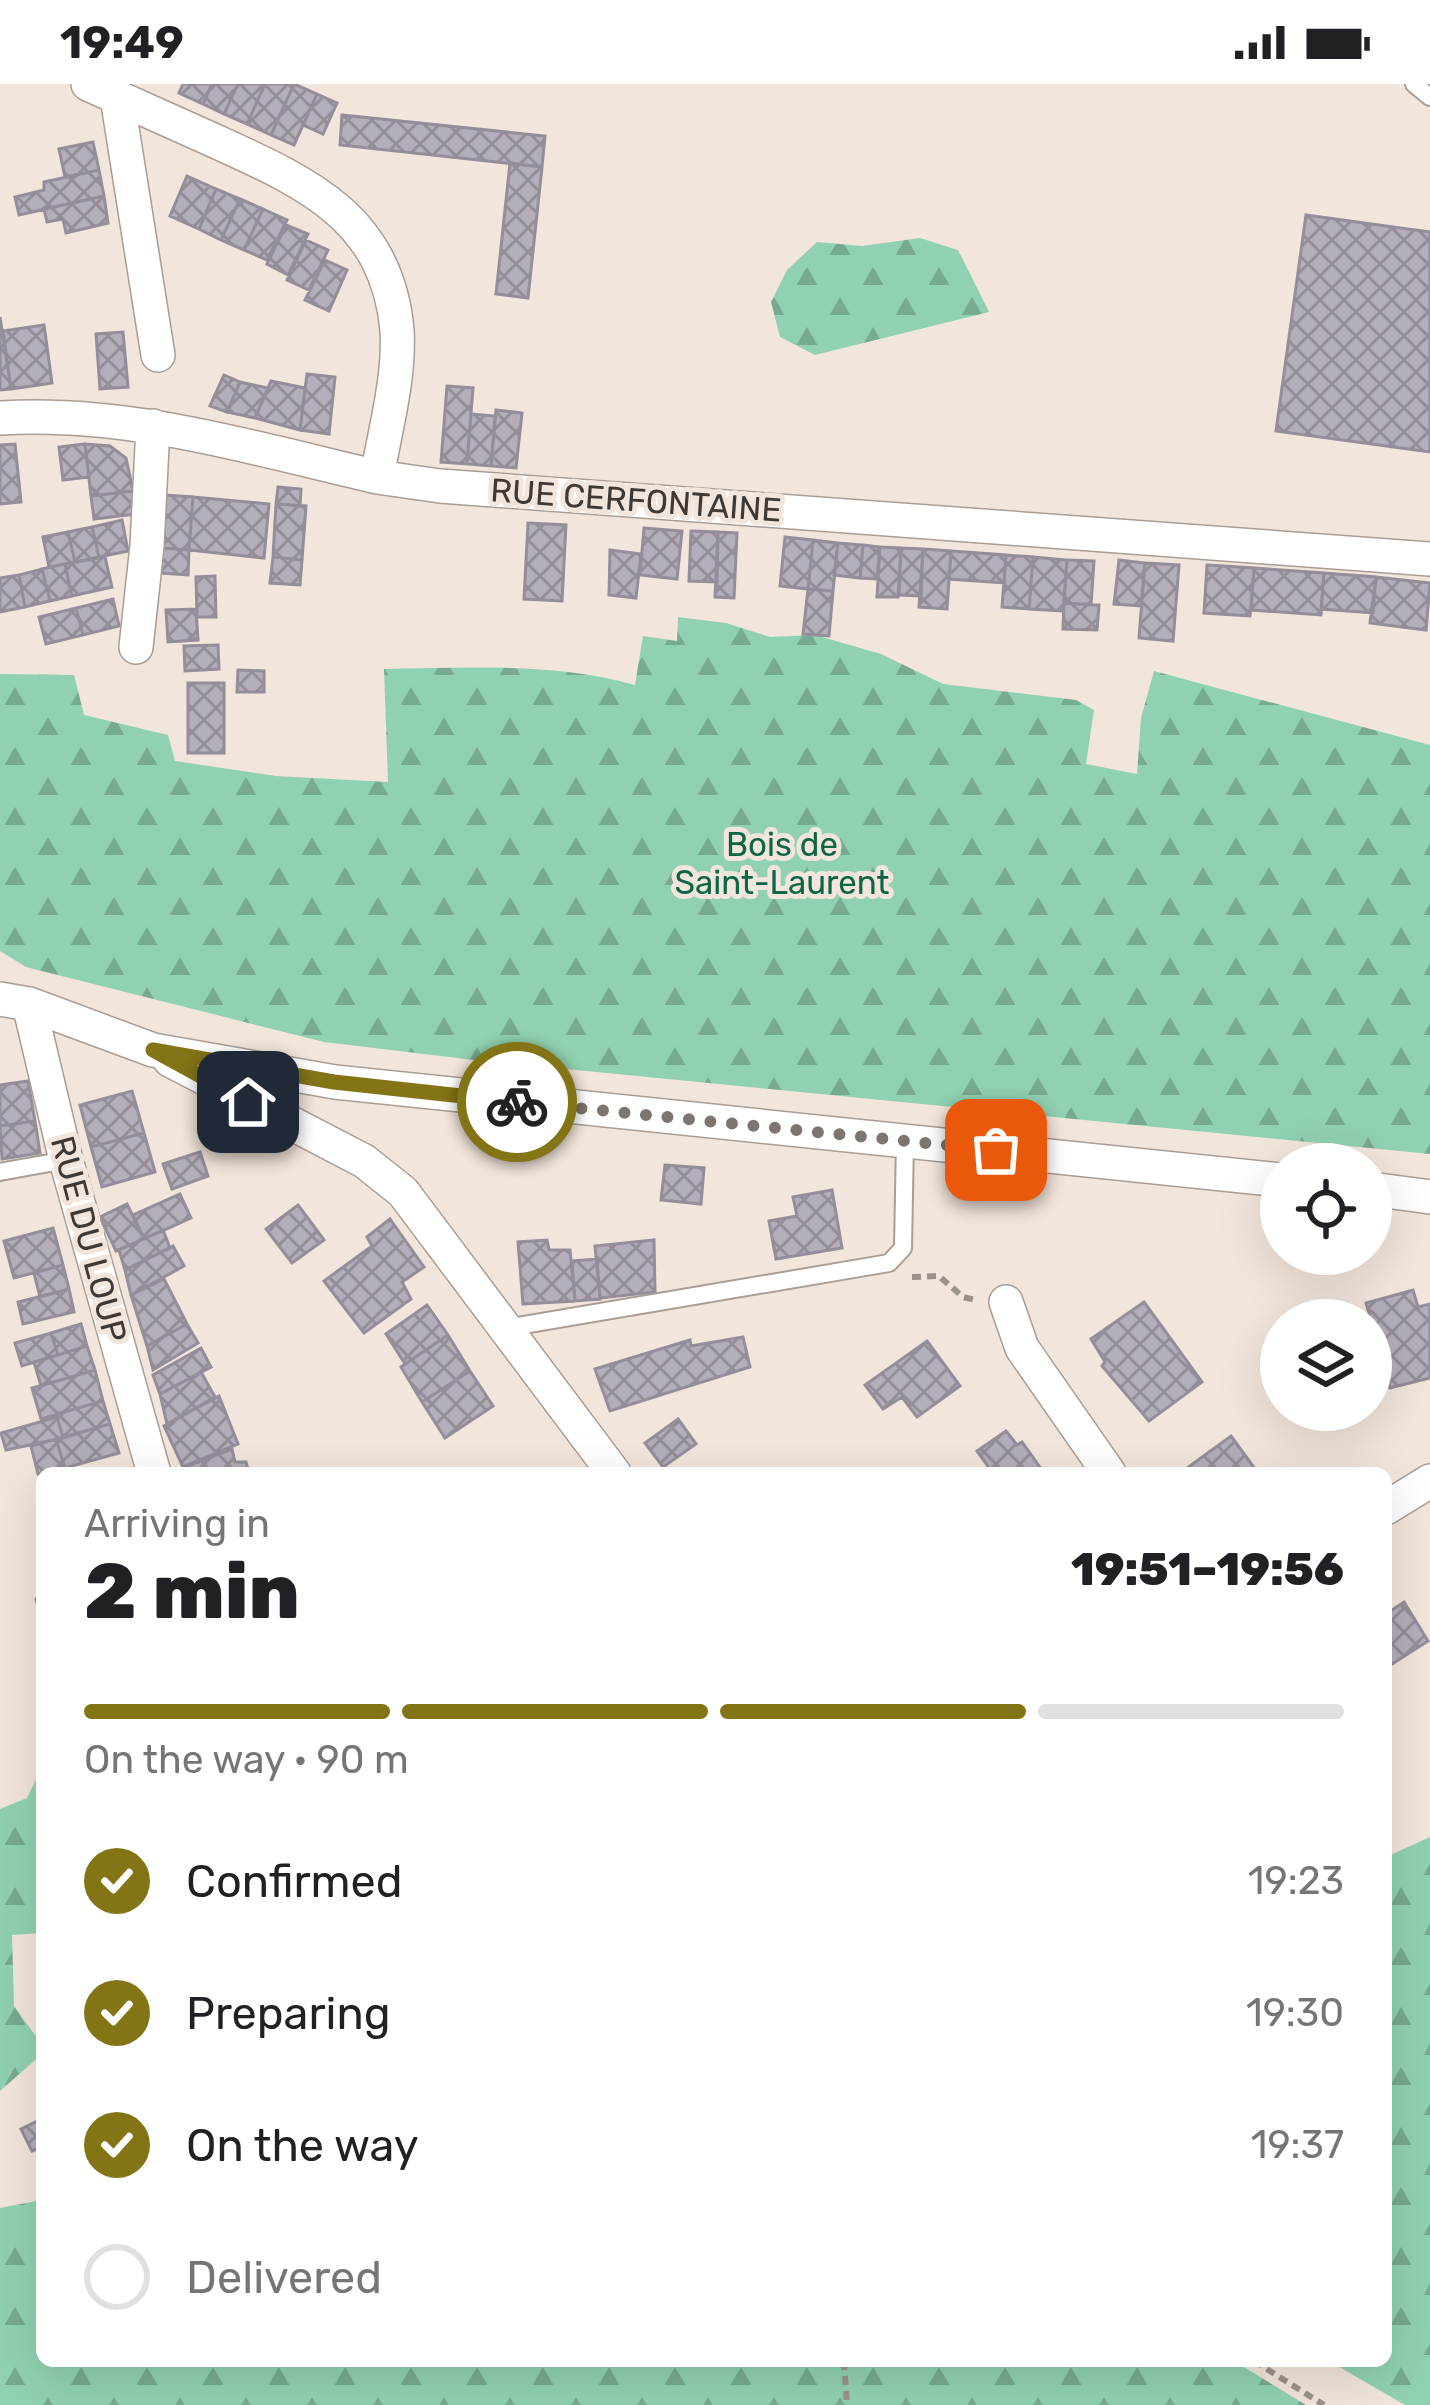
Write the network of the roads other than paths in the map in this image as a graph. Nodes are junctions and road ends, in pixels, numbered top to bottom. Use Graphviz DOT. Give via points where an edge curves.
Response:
graph roads {
  1 [pos="1414,84"];
  2 [pos="103,91"];
  3 [pos="1430,97"];
  4 [pos="158,355"];
  5 [pos="0,418"];
  6 [pos="153,426"];
  7 [pos="376,477"];
  8 [pos="1430,559"];
  9 [pos="136,647"];
  10 [pos="14,1001"];
  11 [pos="153,1050"];
  12 [pos="905,1140"];
  13 [pos="66,1160"];
  14 [pos="0,1172"];
  15 [pos="1260,1178"];
  16 [pos="1392,1192"];
  17 [pos="1430,1197"];
  18 [pos="1006,1302"];
  19 [pos="506,1328"];
  20 [pos="152,1467"];
  21 [pos="610,1467"];
  22 [pos="1105,1467"];
  23 [pos="1430,1481"];
  24 [pos="1392,1504"];
  1 -- 3 [label="lane"];
  2 -- 4 [label="street"];
  2 -- 7 [label="street" via="302,181 358,230 385,280 397,330"];
  5 -- 6 [label="street, RUE CERFONTAINE"];
  6 -- 7 [label="street, RUE CERFONTAINE"];
  6 -- 9 [label="street"];
  7 -- 8 [label="street, RUE CERFONTAINE"];
  10 -- 11 [label="street"];
  10 -- 13 [label="street, RUE DU LOUP"];
  11 -- 12 [label="street" via="401,1091"];
  11 -- 19 [label="street" via="364,1161 426,1218"];
  12 -- 15 [label="street"];
  12 -- 19 [label="lane" via="904,1235 890,1263"];
  13 -- 14 [label="lane"];
  13 -- 20 [label="street, RUE DU LOUP"];
  16 -- 17 [label="street"];
  18 -- 22 [label="street" via="1022,1348"];
  19 -- 21 [label="street"];
  23 -- 24 [label="street"];
}
